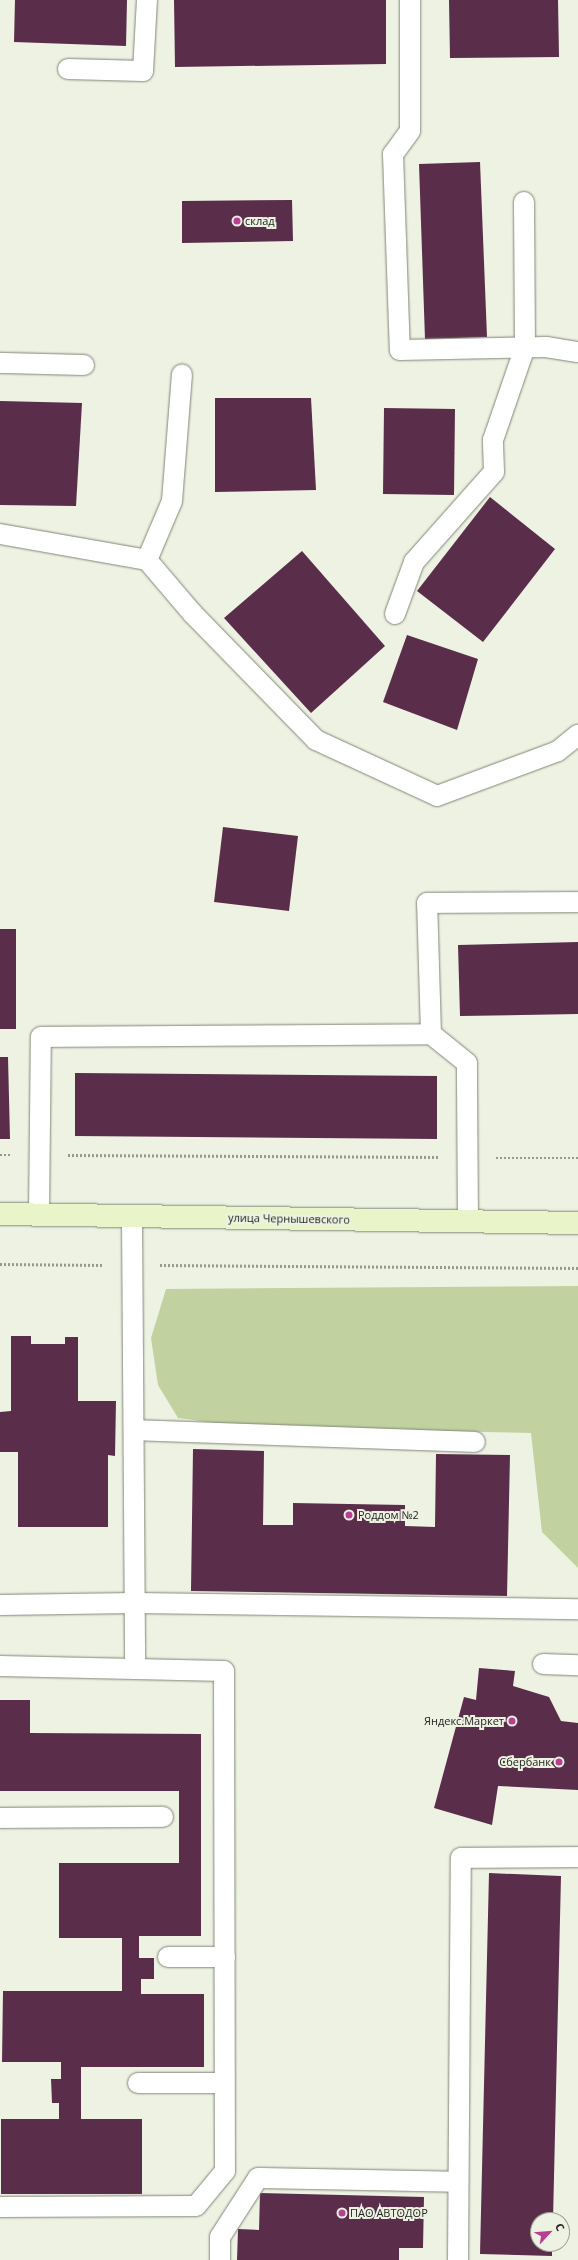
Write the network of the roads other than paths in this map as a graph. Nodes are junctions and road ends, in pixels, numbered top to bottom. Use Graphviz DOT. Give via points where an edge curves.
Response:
graph roads {
  1 [pos="147,0"];
  2 [pos="410,0"];
  3 [pos="68,69"];
  4 [pos="524,202"];
  5 [pos="525,347"];
  6 [pos="578,352"];
  7 [pos="0,363"];
  8 [pos="84,365"];
  9 [pos="182,374"];
  10 [pos="0,534"];
  11 [pos="147,560"];
  12 [pos="395,614"];
  13 [pos="578,735"];
  14 [pos="578,902"];
  15 [pos="431,1034"];
  16 [pos="0,1214"];
  17 [pos="39,1215"];
  18 [pos="132,1217"];
  19 [pos="468,1222"];
  20 [pos="578,1223"];
  21 [pos="134,1430"];
  22 [pos="475,1442"];
  23 [pos="135,1603"];
  24 [pos="0,1605"];
  25 [pos="578,1609"];
  26 [pos="543,1664"];
  27 [pos="578,1665"];
  28 [pos="0,1666"];
  29 [pos="135,1669"];
  30 [pos="163,1816"];
  31 [pos="0,1818"];
  32 [pos="578,1857"];
  33 [pos="168,1957"];
  34 [pos="224,1957"];
  35 [pos="224,2082"];
  36 [pos="138,2083"];
  37 [pos="458,2182"];
  38 [pos="0,2207"];
  39 [pos="220,2260"];
  40 [pos="458,2260"];
  1 -- 3 [label="lane" via="143,71"];
  2 -- 5 [label="lane" via="410,131 393,154 400,350"];
  4 -- 5 [label="lane"];
  5 -- 6 [label="lane"];
  5 -- 12 [label="lane" via="493,440 494,472 414,562"];
  7 -- 8 [label="lane"];
  9 -- 11 [label="lane" via="172,501"];
  10 -- 11 [label="lane"];
  11 -- 13 [label="lane" via="193,614 316,740 437,796 558,751"];
  14 -- 15 [label="lane" via="427,903"];
  15 -- 17 [label="lane" via="41,1037"];
  15 -- 19 [label="lane" via="467,1063"];
  16 -- 17 [label="main road, улица Чернышевского"];
  17 -- 18 [label="main road, улица Чернышевского"];
  18 -- 19 [label="main road, улица Чернышевского"];
  18 -- 21 [label="lane"];
  19 -- 20 [label="main road, улица Чернышевского"];
  21 -- 22 [label="lane"];
  21 -- 23 [label="lane"];
  23 -- 24 [label="lane"];
  23 -- 25 [label="lane"];
  23 -- 29 [label="lane"];
  26 -- 27 [label="lane"];
  28 -- 29 [label="lane"];
  29 -- 34 [label="lane" via="224,1671"];
  30 -- 31 [label="lane"];
  32 -- 37 [label="lane" via="461,1858"];
  33 -- 34 [label="lane"];
  34 -- 35 [label="lane"];
  35 -- 36 [label="lane"];
  35 -- 38 [label="lane" via="225,2171 196,2206"];
  37 -- 39 [label="lane" via="258,2178 220,2237"];
  37 -- 40 [label="lane"];
}
